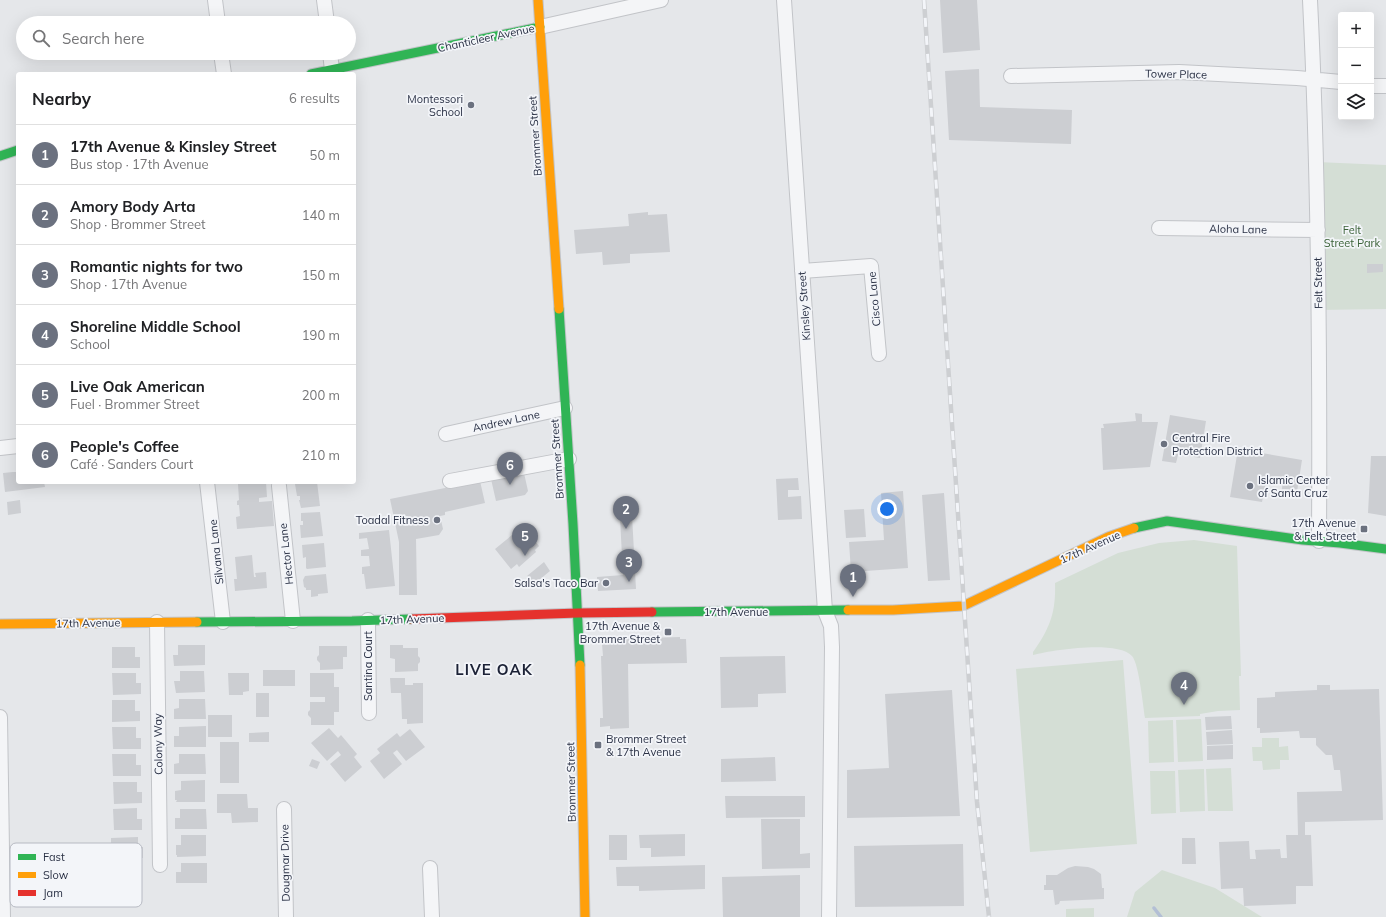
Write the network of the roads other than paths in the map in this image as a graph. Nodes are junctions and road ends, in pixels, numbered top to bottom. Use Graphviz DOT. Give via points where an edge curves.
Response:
graph roads {
  1 [pos="215,0"];
  2 [pos="324,0"];
  3 [pos="538,0"];
  4 [pos="661,0"];
  5 [pos="784,0"];
  6 [pos="1310,0"];
  7 [pos="217,16"];
  8 [pos="326,16"];
  9 [pos="540,27"];
  10 [pos="223,60"];
  11 [pos="331,60"];
  12 [pos="332,70"];
  13 [pos="224,72"];
  14 [pos="322,72"];
  15 [pos="1011,76"];
  16 [pos="1314,80"];
  17 [pos="1338,82"];
  18 [pos="1374,86"];
  19 [pos="1386,86"];
  20 [pos="16,151"];
  21 [pos="0,156"];
  22 [pos="1159,228"];
  23 [pos="1318,230"];
  24 [pos="802,271"];
  25 [pos="879,354"];
  26 [pos="565,408"];
  27 [pos="446,434"];
  28 [pos="16,446"];
  29 [pos="0,448"];
  30 [pos="569,459"];
  31 [pos="450,481"];
  32 [pos="207,484"];
  33 [pos="279,486"];
  34 [pos="1319,542"];
  35 [pos="1386,549"];
  36 [pos="825,611"];
  37 [pos="578,613"];
  38 [pos="368,620"];
  39 [pos="293,621"];
  40 [pos="157,622"];
  41 [pos="223,622"];
  42 [pos="0,624"];
  43 [pos="369,713"];
  44 [pos="0,717"];
  45 [pos="284,809"];
  46 [pos="160,865"];
  47 [pos="430,868"];
  48 [pos="3,917"];
  49 [pos="286,917"];
  50 [pos="432,917"];
  51 [pos="584,917"];
  52 [pos="829,917"];
  1 -- 7 [label="street"];
  2 -- 8 [label="street"];
  3 -- 9 [label="main road, Brommer Street"];
  4 -- 9 [label="street, Chanticleer Avenue"];
  5 -- 24 [label="street, Kinsley Street"];
  6 -- 16 [label="street, Felt Street"];
  9 -- 12 [label="main road, Chanticleer Avenue"];
  9 -- 26 [label="main road, Brommer Street"];
  10 -- 13 [label="street"];
  11 -- 12 [label="street"];
  12 -- 14 [label="main road, Chanticleer Avenue"];
  15 -- 16 [label="street, Tower Place" via="1179,72"];
  16 -- 17 [label="street, Tower Place"];
  16 -- 23 [label="street, Felt Street"];
  18 -- 19 [label="street"];
  20 -- 21 [label="main road"];
  22 -- 23 [label="street, Aloha Lane"];
  23 -- 34 [label="street, Felt Street"];
  24 -- 25 [label="street, Cisco Lane" via="871,266"];
  24 -- 36 [label="street, Kinsley Street"];
  26 -- 27 [label="street, Andrew Lane"];
  26 -- 30 [label="main road, Brommer Street"];
  28 -- 29 [label="street"];
  30 -- 31 [label="street"];
  30 -- 37 [label="main road, Brommer Street"];
  32 -- 41 [label="street, Silvana Lane"];
  33 -- 39 [label="street, Hector Lane"];
  34 -- 35 [label="main road, 17th Avenue"];
  34 -- 36 [label="main road, 17th Avenue" via="1167,521 1108,536 963,606"];
  36 -- 37 [label="main road, 17th Avenue"];
  36 -- 52 [label="street" via="831,626 832,646"];
  37 -- 38 [label="main road, 17th Avenue"];
  37 -- 51 [label="main road, Brommer Street"];
  38 -- 39 [label="main road, 17th Avenue"];
  38 -- 43 [label="street, Santina Court"];
  39 -- 41 [label="main road, 17th Avenue"];
  40 -- 41 [label="main road, 17th Avenue"];
  40 -- 42 [label="main road, 17th Avenue"];
  40 -- 46 [label="street, Colony Way"];
  44 -- 48 [label="street"];
  45 -- 49 [label="street, Dougmar Drive"];
  47 -- 50 [label="street"];
}
